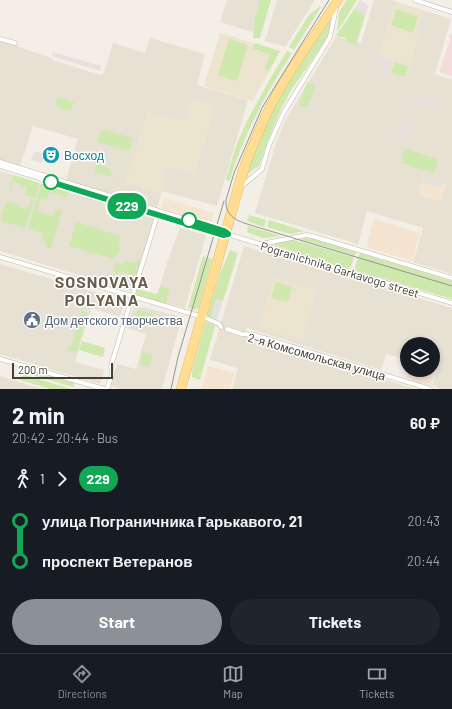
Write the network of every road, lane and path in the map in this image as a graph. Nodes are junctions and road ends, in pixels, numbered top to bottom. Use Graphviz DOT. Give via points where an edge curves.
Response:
graph roads {
  1 [pos="336,0"];
  2 [pos="340,0"];
  3 [pos="415,0"];
  4 [pos="336,7"];
  5 [pos="452,12"];
  6 [pos="0,39"];
  7 [pos="15,43"];
  8 [pos="0,162"];
  9 [pos="0,166"];
  10 [pos="241,186"];
  11 [pos="158,213"];
  12 [pos="225,233"];
  13 [pos="260,244"];
  14 [pos="0,257"];
  15 [pos="452,278"];
  16 [pos="133,296"];
  17 [pos="452,303"];
  18 [pos="202,316"];
  19 [pos="221,327"];
  20 [pos="227,329"];
  21 [pos="0,359"];
  22 [pos="106,389"];
  23 [pos="179,389"];
  24 [pos="183,389"];
  25 [pos="430,389"];
  1 -- 12 [label="main road" via="267,109 241,170"];
  2 -- 4 [label="main road"];
  3 -- 5 [label="street"];
  4 -- 10 [label="main road" via="278,95 256,142"];
  4 -- 10 [label="street" via="330,37 284,112 269,145 262,169"];
  6 -- 7 [label="street"];
  8 -- 11 [label="street, Pogranichnika Garkavogo street"];
  9 -- 11 [label="street, Pogranichnika Garkavogo street"];
  10 -- 12 [label="main road"];
  11 -- 12 [label="street, Pogranichnika Garkavogo street"];
  11 -- 16 [label="street"];
  12 -- 13 [label="street, Pogranichnika Garkavogo street"];
  12 -- 18 [label="main road"];
  13 -- 15 [label="street" via="312,236"];
  13 -- 17 [label="street, Pogranichnika Garkavogo street"];
  14 -- 16 [label="street"];
  16 -- 18 [label="street"];
  16 -- 22 [label="street"];
  18 -- 19 [label="street" via="213,320"];
  18 -- 23 [label="main road"];
  18 -- 24 [label="main road"];
  20 -- 25 [label="street, 2-я Комсомольская улица" via="242,334 254,334"];
  21 -- 22 [label="street"];
}
